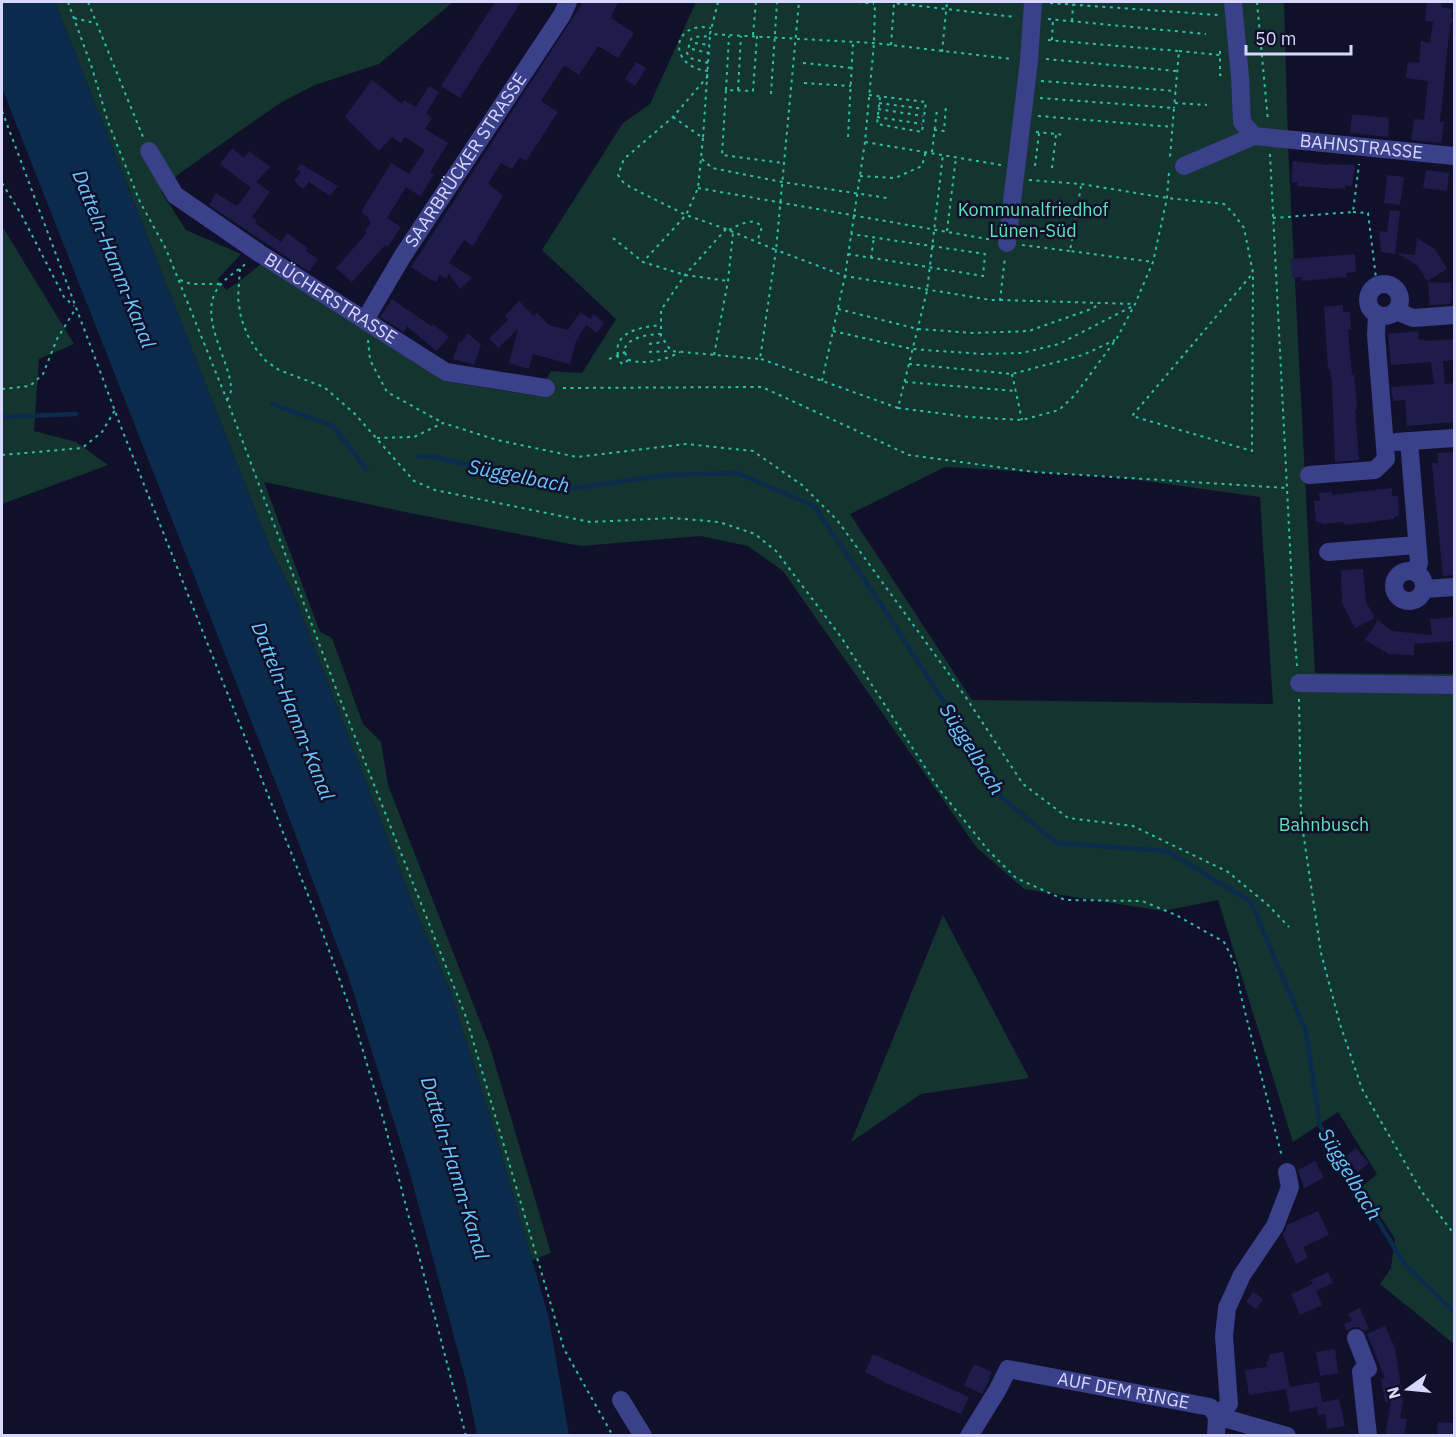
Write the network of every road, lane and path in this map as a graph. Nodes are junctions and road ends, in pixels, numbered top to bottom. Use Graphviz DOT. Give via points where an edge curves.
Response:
graph roads {
  1 [pos="68,2"];
  2 [pos="88,2"];
  3 [pos="568,2"];
  4 [pos="718,2"];
  5 [pos="756,2"];
  6 [pos="777,2"];
  7 [pos="799,2"];
  8 [pos="858,2"];
  9 [pos="947,2"];
  10 [pos="1257,2"];
  11 [pos="875,3"];
  12 [pos="1073,5"];
  13 [pos="1227,8"];
  14 [pos="946,9"];
  15 [pos="1037,10"];
  16 [pos="74,18"];
  17 [pos="1053,19"];
  18 [pos="1072,21"];
  19 [pos="96,23"];
  20 [pos="711,28"];
  21 [pos="729,34"];
  22 [pos="1206,34"];
  23 [pos="710,35"];
  24 [pos="741,35"];
  25 [pos="755,36"];
  26 [pos="774,37"];
  27 [pos="795,38"];
  28 [pos="1031,39"];
  29 [pos="1052,40"];
  30 [pos="853,42"];
  31 [pos="695,43"];
  32 [pos="874,43"];
  33 [pos="709,45"];
  34 [pos="891,45"];
  35 [pos="692,49"];
  36 [pos="1179,51"];
  37 [pos="942,52"];
  38 [pos="709,53"];
  39 [pos="1220,55"];
  40 [pos="1029,60"];
  41 [pos="709,63"];
  42 [pos="804,63"];
  43 [pos="852,68"];
  44 [pos="1177,71"];
  45 [pos="708,74"];
  46 [pos="804,83"];
  47 [pos="851,86"];
  48 [pos="1026,88"];
  49 [pos="726,90"];
  50 [pos="738,90"];
  51 [pos="1176,91"];
  52 [pos="771,94"];
  53 [pos="869,95"];
  54 [pos="880,96"];
  55 [pos="879,102"];
  56 [pos="1175,103"];
  57 [pos="946,105"];
  58 [pos="1207,105"];
  59 [pos="1174,108"];
  60 [pos="878,109"];
  61 [pos="925,109"];
  62 [pos="937,110"];
  63 [pos="2,111"];
  64 [pos="924,116"];
  65 [pos="673,117"];
  66 [pos="877,117"];
  67 [pos="923,124"];
  68 [pos="1027,126"];
  69 [pos="1173,127"];
  70 [pos="934,130"];
  71 [pos="1056,134"];
  72 [pos="1065,135"];
  73 [pos="1262,136"];
  74 [pos="848,137"];
  75 [pos="703,138"];
  76 [pos="865,142"];
  77 [pos="1362,146"];
  78 [pos="148,151"];
  79 [pos="926,152"];
  80 [pos="932,152"];
  81 [pos="943,154"];
  82 [pos="1455,156"];
  83 [pos="956,157"];
  84 [pos="702,159"];
  85 [pos="784,163"];
  86 [pos="1035,166"];
  87 [pos="1184,166"];
  88 [pos="1052,168"];
  89 [pos="1015,173"];
  90 [pos="860,176"];
  91 [pos="782,182"];
  92 [pos="2,183"];
  93 [pos="1081,184"];
  94 [pos="698,188"];
  95 [pos="887,198"];
  96 [pos="1167,198"];
  97 [pos="780,203"];
  98 [pos="1353,212"];
  99 [pos="854,214"];
  100 [pos="686,216"];
  101 [pos="1273,218"];
  102 [pos="934,229"];
  103 [pos="727,230"];
  104 [pos="947,231"];
  105 [pos="734,233"];
  106 [pos="851,234"];
  107 [pos="874,237"];
  108 [pos="613,238"];
  109 [pos="757,242"];
  110 [pos="1007,243"];
  111 [pos="932,246"];
  112 [pos="776,250"];
  113 [pos="1070,250"];
  114 [pos="259,253"];
  115 [pos="848,254"];
  116 [pos="871,258"];
  117 [pos="643,262"];
  118 [pos="1153,262"];
  119 [pos="930,268"];
  120 [pos="240,269"];
  121 [pos="1253,273"];
  122 [pos="685,275"];
  123 [pos="844,276"];
  124 [pos="178,280"];
  125 [pos="728,281"];
  126 [pos="221,284"];
  127 [pos="1377,286"];
  128 [pos="927,291"];
  129 [pos="1000,300"];
  130 [pos="1100,304"];
  131 [pos="1135,304"];
  132 [pos="76,308"];
  133 [pos="838,309"];
  134 [pos="1396,311"];
  135 [pos="1377,315"];
  136 [pos="1455,315"];
  137 [pos="365,320"];
  138 [pos="661,326"];
  139 [pos="918,329"];
  140 [pos="833,330"];
  141 [pos="661,334"];
  142 [pos="1118,339"];
  143 [pos="665,342"];
  144 [pos="649,344"];
  145 [pos="912,350"];
  146 [pos="671,351"];
  147 [pos="625,352"];
  148 [pos="649,352"];
  149 [pos="682,352"];
  150 [pos="618,355"];
  151 [pos="714,355"];
  152 [pos="609,359"];
  153 [pos="760,359"];
  154 [pos="628,360"];
  155 [pos="909,364"];
  156 [pos="1012,374"];
  157 [pos="822,381"];
  158 [pos="905,382"];
  159 [pos="546,388"];
  160 [pos="2,389"];
  161 [pos="1016,391"];
  162 [pos="227,400"];
  163 [pos="898,408"];
  164 [pos="115,410"];
  165 [pos="1022,420"];
  166 [pos="443,423"];
  167 [pos="377,438"];
  168 [pos="1455,438"];
  169 [pos="1409,441"];
  170 [pos="1385,442"];
  171 [pos="2,455"];
  172 [pos="1309,475"];
  173 [pos="1287,488"];
  174 [pos="1417,545"];
  175 [pos="1328,552"];
  176 [pos="1416,573"];
  177 [pos="1455,587"];
  178 [pos="1424,590"];
  179 [pos="1299,683"];
  180 [pos="1455,685"];
  181 [pos="1289,927"];
  182 [pos="1287,1172"];
  183 [pos="1455,1234"];
  184 [pos="1356,1338"];
  185 [pos="621,1400"];
  186 [pos="1217,1416"];
  187 [pos="466,1436"];
  188 [pos="613,1436"];
  189 [pos="643,1436"];
  190 [pos="969,1436"];
  191 [pos="1216,1436"];
  192 [pos="1287,1436"];
  193 [pos="1368,1436"];
  1 -- 16 [label="path"];
  2 -- 19 [label="path"];
  3 -- 137 [label="street, SAARBRÜCKER STRASSE"];
  4 -- 20 [label="path"];
  5 -- 25 [label="path"];
  6 -- 26 [label="path"];
  7 -- 27 [label="path"];
  8 -- 11 [label="path"];
  9 -- 14 [label="path"];
  10 -- 73 [label="path"];
  11 -- 32 [label="path"];
  12 -- 13 [label="path"];
  12 -- 15 [label="path"];
  12 -- 18 [label="path"];
  13 -- 73 [label="street" via="1240,76 1242,122"];
  14 -- 15 [label="path"];
  14 -- 34 [label="path" via="894,3"];
  14 -- 37 [label="path"];
  15 -- 17 [label="path"];
  15 -- 28 [label="street"];
  16 -- 19 [label="path"];
  16 -- 124 [label="path" via="108,122 140,202"];
  17 -- 18 [label="path"];
  17 -- 29 [label="path"];
  18 -- 22 [label="path"];
  19 -- 78 [label="path"];
  20 -- 23 [label="path"];
  20 -- 45 [label="path" via="690,29 679,47 685,62"];
  21 -- 23 [label="path"];
  21 -- 24 [label="path"];
  21 -- 49 [label="path"];
  23 -- 33 [label="path"];
  23 -- 41 [label="path" via="691,39 687,53 690,58"];
  24 -- 25 [label="path"];
  24 -- 50 [label="path"];
  25 -- 26 [label="path"];
  25 -- 50 [label="path" via="753,91"];
  26 -- 27 [label="path"];
  26 -- 52 [label="path"];
  27 -- 30 [label="path"];
  27 -- 85 [label="path"];
  28 -- 29 [label="path"];
  28 -- 40 [label="street"];
  29 -- 36 [label="path"];
  30 -- 32 [label="path"];
  30 -- 43 [label="path"];
  31 -- 33 [label="path"];
  32 -- 34 [label="path"];
  32 -- 53 [label="path"];
  33 -- 38 [label="path"];
  34 -- 37 [label="path"];
  35 -- 38 [label="path"];
  36 -- 39 [label="path"];
  36 -- 44 [label="path"];
  37 -- 40 [label="path"];
  38 -- 41 [label="path"];
  40 -- 44 [label="path"];
  40 -- 48 [label="street"];
  41 -- 45 [label="path"];
  42 -- 43 [label="path"];
  43 -- 47 [label="path"];
  44 -- 51 [label="path"];
  45 -- 65 [label="path"];
  45 -- 75 [label="path"];
  46 -- 47 [label="path"];
  47 -- 74 [label="path"];
  48 -- 51 [label="path"];
  48 -- 59 [label="path"];
  48 -- 68 [label="street"];
  49 -- 50 [label="path"];
  49 -- 85 [label="path" via="722,155"];
  51 -- 56 [label="path"];
  53 -- 54 [label="path"];
  53 -- 76 [label="path"];
  54 -- 55 [label="path"];
  54 -- 61 [label="path" via="926,102"];
  55 -- 60 [label="path"];
  55 -- 61 [label="path"];
  56 -- 58 [label="path"];
  56 -- 59 [label="path"];
  57 -- 70 [label="path" via="944,131"];
  59 -- 69 [label="path"];
  60 -- 64 [label="path"];
  60 -- 66 [label="path"];
  61 -- 64 [label="path"];
  62 -- 70 [label="path"];
  63 -- 132 [label="path"];
  64 -- 67 [label="path"];
  65 -- 75 [label="path"];
  65 -- 100 [label="path" via="624,159 618,175 630,187"];
  66 -- 67 [label="path"];
  66 -- 67 [label="path" via="877,124 922,132"];
  68 -- 69 [label="path"];
  68 -- 71 [label="path"];
  68 -- 86 [label="path"];
  68 -- 89 [label="street"];
  69 -- 96 [label="path"];
  70 -- 80 [label="path"];
  71 -- 72 [label="path"];
  71 -- 88 [label="path"];
  73 -- 77 [label="street, BAHNSTRASSE"];
  73 -- 87 [label="street"];
  73 -- 101 [label="path"];
  75 -- 84 [label="path"];
  76 -- 79 [label="path"];
  76 -- 90 [label="path"];
  77 -- 82 [label="street, BAHNSTRASSE"];
  77 -- 98 [label="path"];
  78 -- 114 [label="street, BLÜCHERSTRASSE" via="175,195"];
  79 -- 80 [label="path"];
  79 -- 90 [label="path" via="922,166 895,178"];
  80 -- 81 [label="path"];
  81 -- 83 [label="path"];
  81 -- 102 [label="path"];
  83 -- 89 [label="path"];
  83 -- 104 [label="path"];
  84 -- 91 [label="path" via="712,168"];
  84 -- 94 [label="path"];
  85 -- 91 [label="path"];
  89 -- 93 [label="path"];
  89 -- 110 [label="street"];
  90 -- 99 [label="path"];
  91 -- 95 [label="path"];
  91 -- 97 [label="path"];
  92 -- 132 [label="path" via="64,297"];
  93 -- 96 [label="path"];
  93 -- 113 [label="path"];
  94 -- 97 [label="path"];
  94 -- 100 [label="path"];
  96 -- 118 [label="path"];
  96 -- 121 [label="path" via="1224,204 1244,228"];
  97 -- 99 [label="path"];
  97 -- 112 [label="path"];
  98 -- 101 [label="path"];
  98 -- 127 [label="path" via="1368,213"];
  99 -- 102 [label="path"];
  99 -- 106 [label="path"];
  100 -- 103 [label="path"];
  100 -- 117 [label="path"];
  101 -- 173 [label="path"];
  102 -- 104 [label="path"];
  102 -- 111 [label="path"];
  103 -- 105 [label="path"];
  103 -- 109 [label="path" via="755,221 762,227"];
  103 -- 122 [label="path"];
  104 -- 110 [label="path"];
  105 -- 109 [label="path"];
  105 -- 125 [label="path"];
  106 -- 107 [label="path"];
  106 -- 115 [label="path"];
  107 -- 111 [label="path"];
  107 -- 116 [label="path"];
  108 -- 117 [label="path"];
  109 -- 112 [label="path"];
  110 -- 113 [label="path"];
  110 -- 129 [label="path"];
  111 -- 119 [label="path"];
  111 -- 119 [label="path" via="985,254 983,276"];
  112 -- 123 [label="path"];
  112 -- 153 [label="path"];
  113 -- 118 [label="path"];
  114 -- 120 [label="path"];
  114 -- 137 [label="street, BLÜCHERSTRASSE"];
  115 -- 116 [label="path"];
  115 -- 123 [label="path"];
  116 -- 119 [label="path"];
  117 -- 122 [label="path"];
  118 -- 131 [label="path"];
  119 -- 128 [label="path"];
  120 -- 126 [label="path"];
  120 -- 167 [label="path" via="241,318 256,349 279,370 324,387"];
  121 -- 121 [label="path" via="1252,451 1132,416 1192,345"];
  122 -- 125 [label="path"];
  122 -- 138 [label="path" via="661,310"];
  123 -- 128 [label="path"];
  123 -- 133 [label="path"];
  124 -- 126 [label="path"];
  124 -- 162 [label="path"];
  125 -- 151 [label="path"];
  126 -- 162 [label="path" via="212,312 213,328 232,389"];
  127 -- 134 [label="street" via="1395,288 1401,299"];
  127 -- 135 [label="street" via="1371,291 1368,304"];
  128 -- 129 [label="path"];
  128 -- 139 [label="path"];
  129 -- 130 [label="path"];
  130 -- 131 [label="path"];
  130 -- 139 [label="path" via="1029,331"];
  131 -- 142 [label="path"];
  131 -- 145 [label="path" via="1059,344 1022,353"];
  132 -- 160 [label="path" via="57,339 43,374 30,386"];
  132 -- 164 [label="path"];
  133 -- 139 [label="path"];
  133 -- 140 [label="path"];
  134 -- 135 [label="street" via="1388,316"];
  134 -- 136 [label="street" via="1413,318"];
  135 -- 170 [label="street"];
  137 -- 159 [label="street, BLÜCHERSTRASSE" via="446,372"];
  137 -- 166 [label="path" via="370,360 387,392"];
  138 -- 141 [label="path"];
  138 -- 150 [label="path" via="629,332 620,339"];
  139 -- 145 [label="path"];
  140 -- 145 [label="path"];
  140 -- 157 [label="path"];
  141 -- 143 [label="path"];
  141 -- 147 [label="path" via="634,338"];
  142 -- 156 [label="path" via="1083,355"];
  142 -- 165 [label="path" via="1059,410"];
  143 -- 144 [label="path"];
  143 -- 146 [label="path"];
  145 -- 155 [label="path"];
  146 -- 148 [label="path"];
  146 -- 149 [label="path"];
  147 -- 150 [label="path"];
  147 -- 154 [label="path"];
  149 -- 151 [label="path"];
  149 -- 154 [label="path" via="658,360"];
  150 -- 152 [label="path"];
  150 -- 154 [label="path" via="621,363"];
  151 -- 153 [label="path"];
  153 -- 157 [label="path"];
  155 -- 156 [label="path"];
  155 -- 158 [label="path"];
  156 -- 161 [label="path"];
  157 -- 163 [label="path"];
  158 -- 161 [label="path"];
  158 -- 163 [label="path"];
  159 -- 173 [label="path" via="762,387 909,455 1034,472"];
  161 -- 165 [label="path"];
  162 -- 188 [label="path" via="466,1017 564,1349"];
  163 -- 165 [label="path"];
  164 -- 171 [label="path" via="102,432 82,448"];
  164 -- 187 [label="path" via="352,1014"];
  166 -- 167 [label="path" via="414,437"];
  166 -- 181 [label="path" via="497,440 577,457 686,444 753,451 802,485 837,520 965,696 1023,784 1068,818 1133,826 1228,872"];
  167 -- 182 [label="path" via="414,481 435,490 590,522 673,518 719,522 755,534 776,551 841,637 939,789 1016,878 1065,900 1142,901 1224,942 1235,964"];
  168 -- 169 [label="street"];
  169 -- 170 [label="street"];
  169 -- 174 [label="street"];
  170 -- 172 [label="street" via="1386,459 1375,470"];
  173 -- 179 [label="path"];
  174 -- 175 [label="street"];
  174 -- 176 [label="street"];
  176 -- 178 [label="street" via="1423,580"];
  176 -- 178 [label="street" via="1409,571 1397,576 1396,595 1412,601"];
  177 -- 178 [label="street"];
  179 -- 180 [label="street"];
  179 -- 183 [label="path" via="1301,818 1321,953 1340,1024 1362,1089 1422,1192"];
  182 -- 186 [label="street" via="1290,1187 1275,1226 1242,1275 1227,1308 1224,1336 1229,1404"];
  184 -- 193 [label="street" via="1368,1369 1361,1372"];
  185 -- 189 [label="street"];
  186 -- 190 [label="street, AUF DEM RINGE" via="1210,1407 1008,1370"];
  186 -- 191 [label="street"];
  186 -- 192 [label="street, AUF DEM RINGE"];
}
